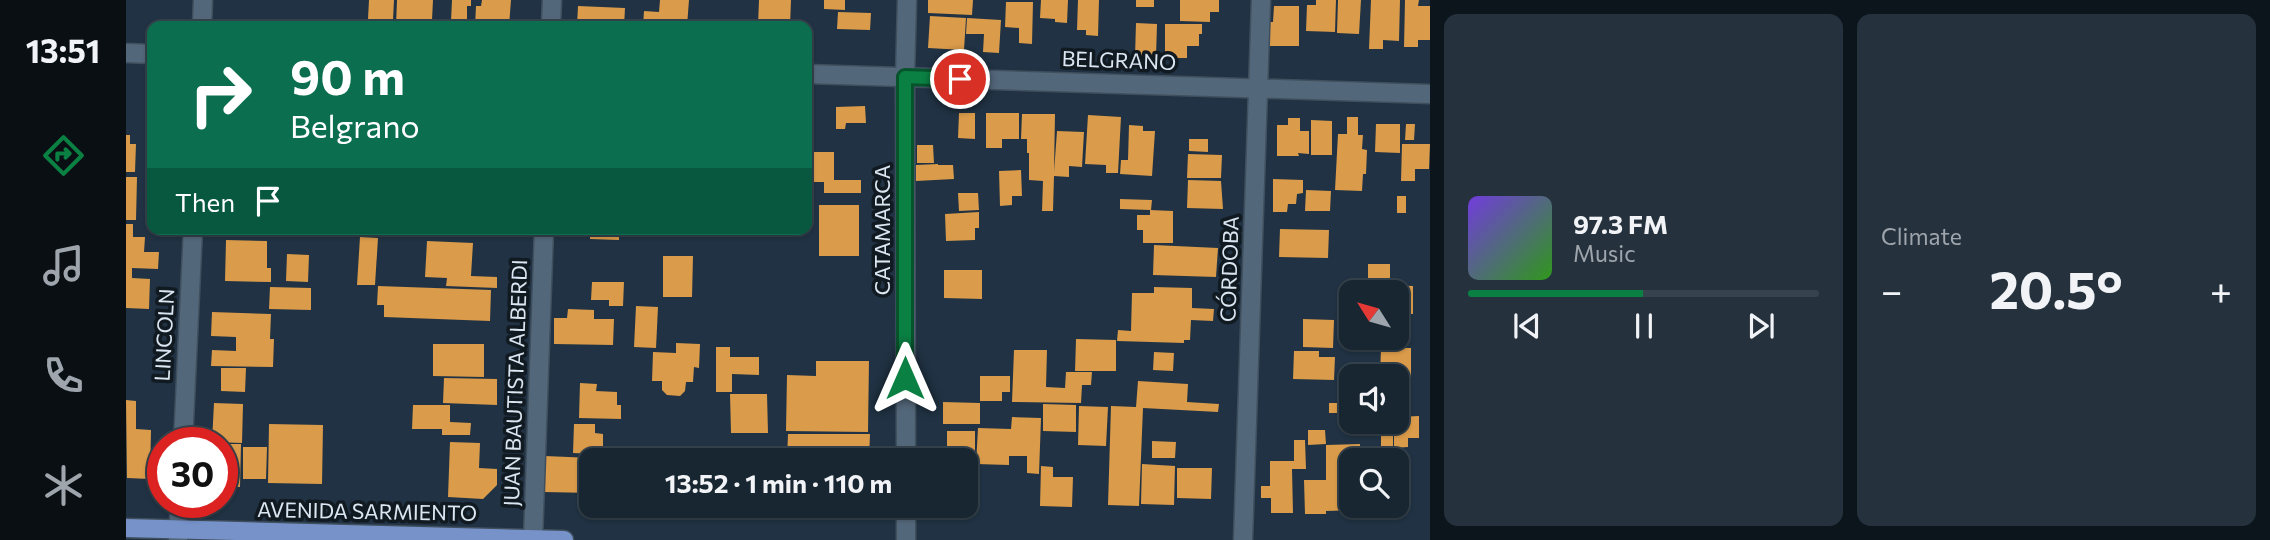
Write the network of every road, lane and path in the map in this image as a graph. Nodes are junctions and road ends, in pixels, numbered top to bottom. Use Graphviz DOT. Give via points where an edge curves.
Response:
graph roads {
  1 [pos="203,0"];
  2 [pos="552,0"];
  3 [pos="907,0"];
  4 [pos="1261,0"];
  5 [pos="202,21"];
  6 [pos="551,21"];
  7 [pos="126,53"];
  8 [pos="147,54"];
  9 [pos="812,74"];
  10 [pos="905,77"];
  11 [pos="1258,89"];
  12 [pos="1430,94"];
  13 [pos="193,235"];
  14 [pos="544,235"];
  15 [pos="184,427"];
  16 [pos="906,448"];
  17 [pos="906,518"];
  18 [pos="126,528"];
  19 [pos="178,535"];
  20 [pos="533,540"];
  21 [pos="564,540"];
  22 [pos="906,540"];
  23 [pos="1243,540"];
  1 -- 5 [label="street"];
  2 -- 6 [label="street"];
  3 -- 10 [label="street, CATAMARCA"];
  4 -- 11 [label="street, CÓRDOBA"];
  7 -- 8 [label="street"];
  9 -- 10 [label="street, BELGRANO"];
  10 -- 11 [label="street, BELGRANO"];
  10 -- 16 [label="street, CATAMARCA"];
  11 -- 12 [label="street, BELGRANO"];
  11 -- 23 [label="street, CÓRDOBA"];
  13 -- 15 [label="street, LINCOLN"];
  14 -- 20 [label="street, JUAN BAUTISTA ALBERDI"];
  17 -- 22 [label="street"];
  18 -- 19 [label="main road, AVENIDA SARMIENTO"];
  19 -- 20 [label="main road, AVENIDA SARMIENTO"];
  20 -- 21 [label="main road, AVENIDA SARMIENTO"];
}
